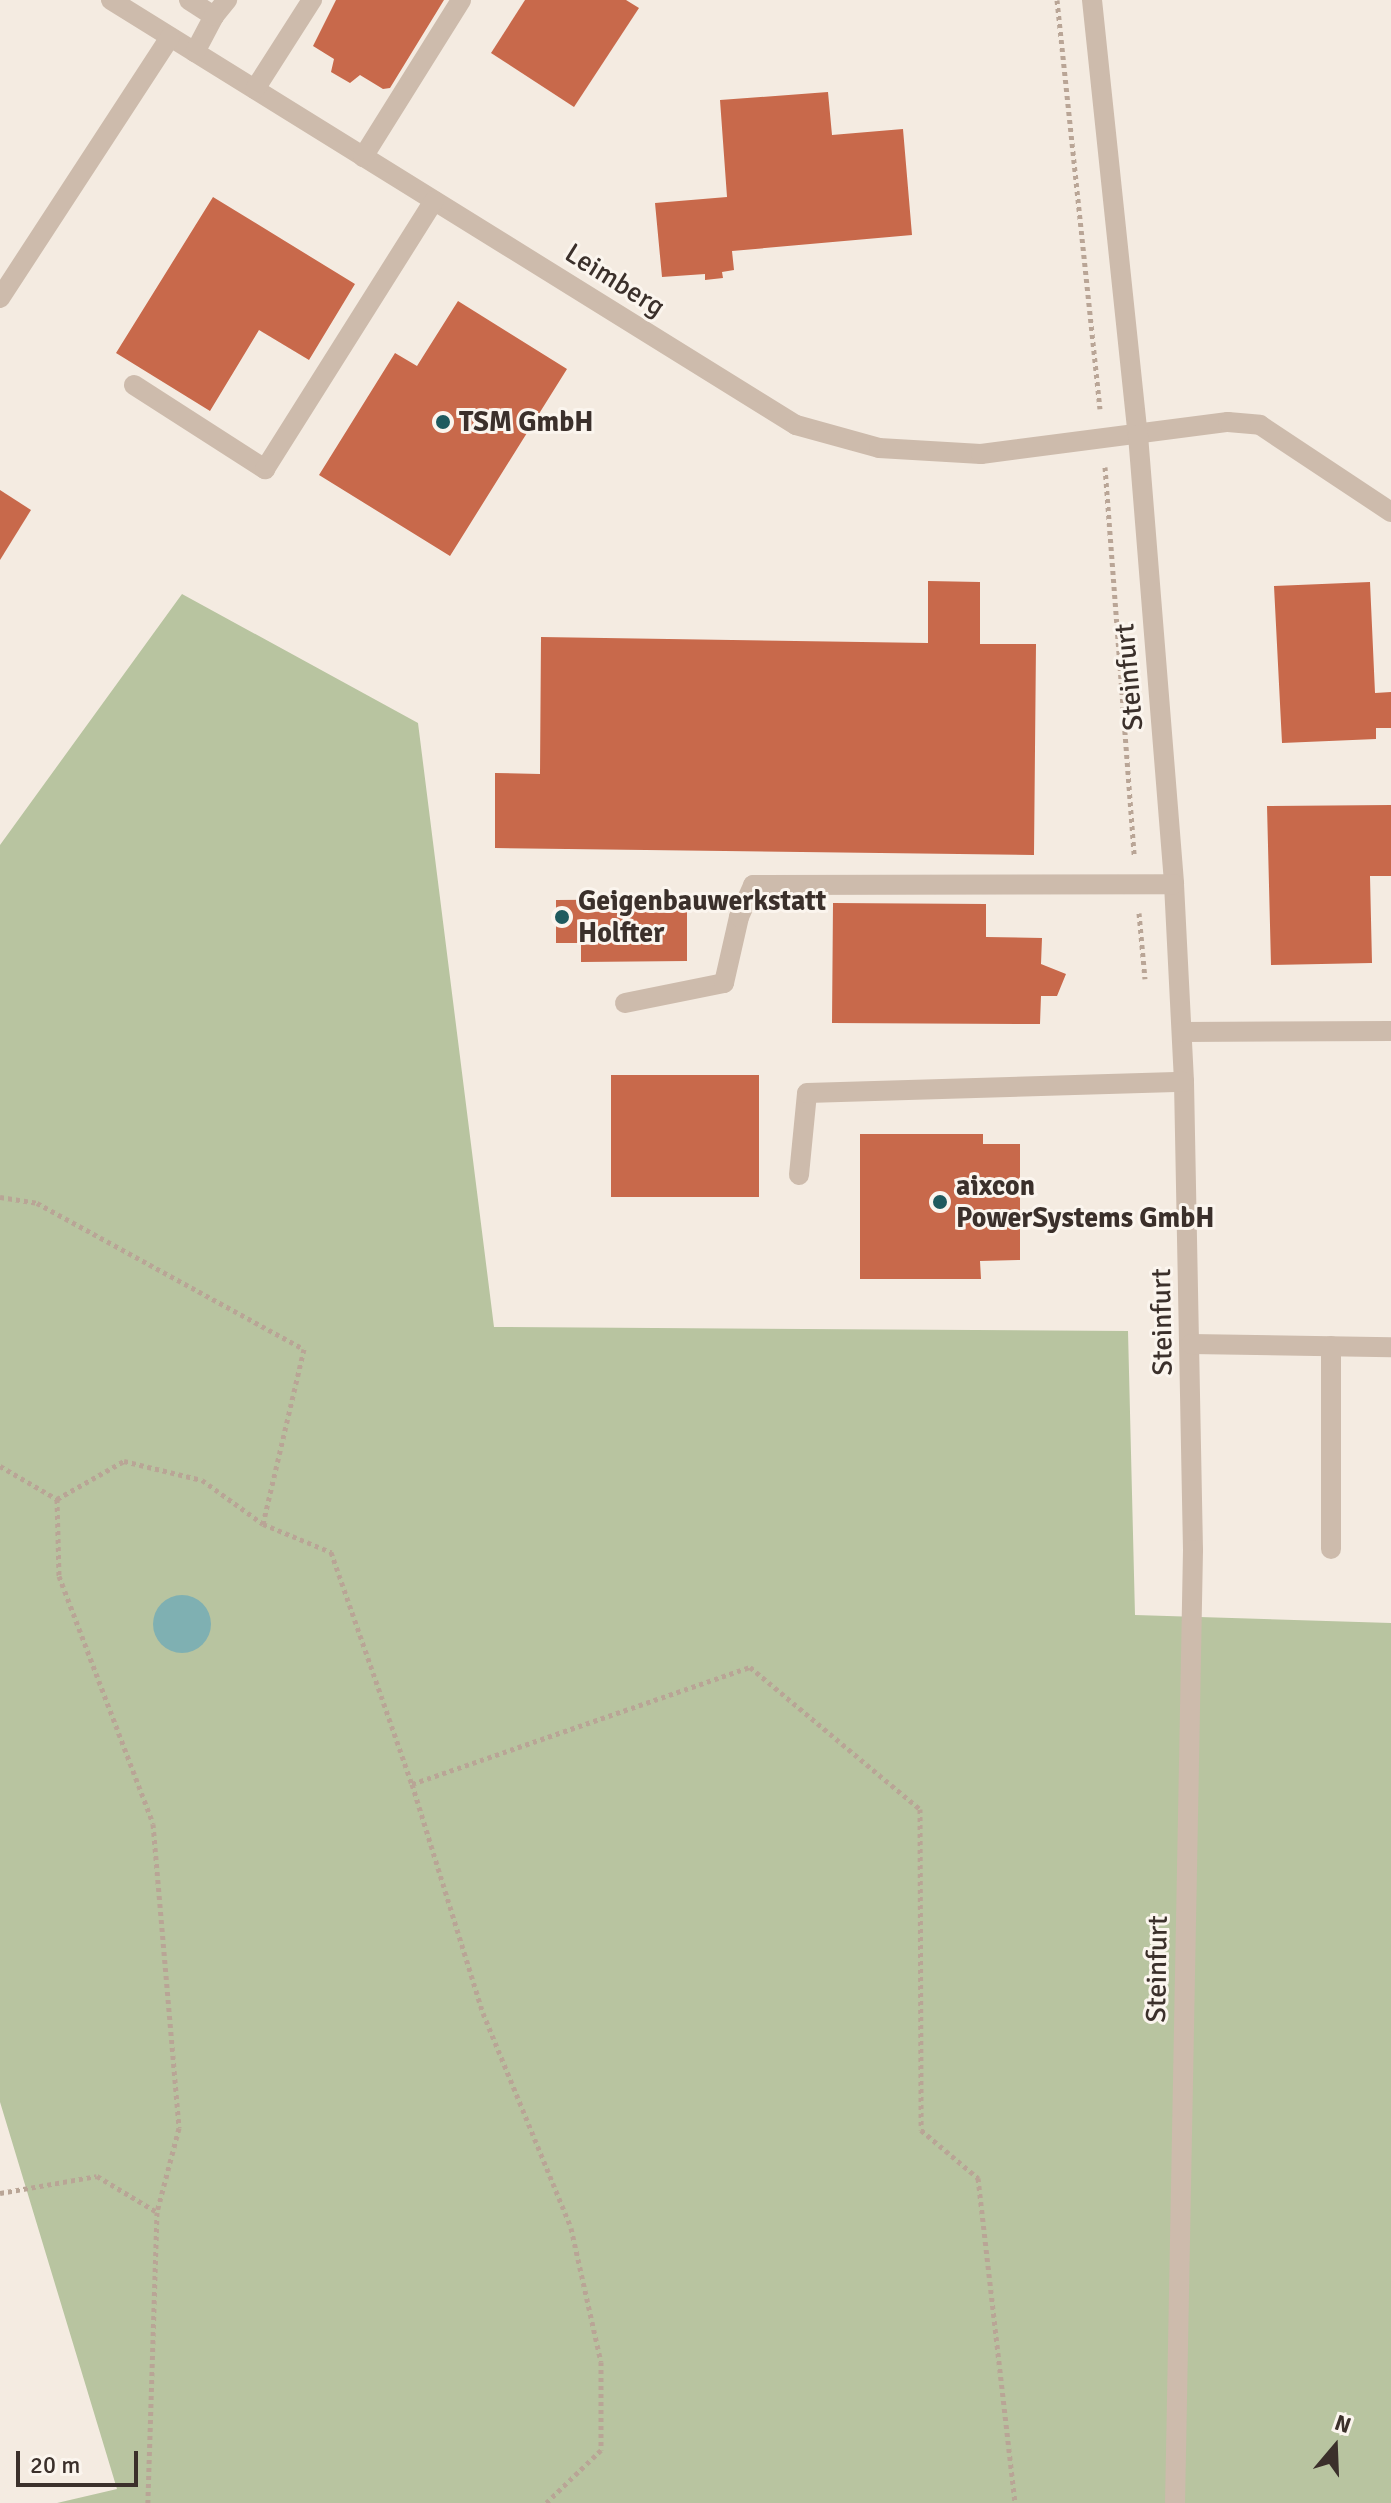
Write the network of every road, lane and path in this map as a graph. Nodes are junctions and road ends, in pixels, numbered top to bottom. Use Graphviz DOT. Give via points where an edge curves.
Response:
graph roads {
  1 [pos="111,0"];
  2 [pos="189,0"];
  3 [pos="312,0"];
  4 [pos="461,0"];
  5 [pos="1057,0"];
  6 [pos="1092,0"];
  7 [pos="221,8"];
  8 [pos="170,37"];
  9 [pos="195,52"];
  10 [pos="255,89"];
  11 [pos="363,157"];
  12 [pos="434,201"];
  13 [pos="0,298"];
  14 [pos="134,385"];
  15 [pos="1138,435"];
  16 [pos="1103,439"];
  17 [pos="1391,512"];
  18 [pos="1136,884"];
  19 [pos="1174,884"];
  20 [pos="1145,985"];
  21 [pos="625,1003"];
  22 [pos="1391,1031"];
  23 [pos="1182,1032"];
  24 [pos="1184,1082"];
  25 [pos="799,1175"];
  26 [pos="0,1197"];
  27 [pos="1191,1344"];
  28 [pos="1331,1346"];
  29 [pos="1391,1347"];
  30 [pos="0,1466"];
  31 [pos="57,1499"];
  32 [pos="263,1524"];
  33 [pos="1331,1549"];
  34 [pos="412,1784"];
  35 [pos="0,2193"];
  36 [pos="157,2212"];
  37 [pos="148,2503"];
  38 [pos="546,2503"];
  39 [pos="1015,2503"];
  40 [pos="1175,2503"];
  1 -- 8 [label="street, Leimberg"];
  2 -- 7 [label="street"];
  3 -- 10 [label="street"];
  4 -- 11 [label="street"];
  5 -- 16 [label="path"];
  6 -- 15 [label="street, Steinfurt"];
  7 -- 9 [label="street"];
  8 -- 9 [label="street, Leimberg"];
  8 -- 13 [label="street"];
  9 -- 10 [label="street, Leimberg"];
  10 -- 11 [label="street, Leimberg"];
  11 -- 12 [label="street, Leimberg"];
  12 -- 14 [label="street" via="265,469"];
  12 -- 16 [label="street, Leimberg" via="796,425 879,448 981,454"];
  15 -- 16 [label="street, Leimberg"];
  15 -- 17 [label="street, Leimberg" via="1228,422 1260,425"];
  15 -- 19 [label="street, Steinfurt"];
  16 -- 18 [label="path"];
  18 -- 19 [label="street"];
  18 -- 20 [label="path"];
  18 -- 21 [label="street" via="753,885 739,917 724,983"];
  19 -- 23 [label="street, Steinfurt"];
  22 -- 23 [label="street"];
  23 -- 24 [label="street, Steinfurt"];
  24 -- 25 [label="street" via="807,1093"];
  24 -- 27 [label="street, Steinfurt"];
  26 -- 32 [label="path" via="37,1203 304,1349"];
  27 -- 28 [label="street"];
  27 -- 40 [label="street, Steinfurt" via="1193,1550"];
  28 -- 29 [label="street"];
  28 -- 33 [label="street"];
  30 -- 31 [label="path"];
  31 -- 32 [label="path" via="124,1461 202,1480"];
  31 -- 36 [label="path" via="59,1576 153,1824 179,2128"];
  32 -- 34 [label="path" via="331,1552"];
  34 -- 38 [label="path" via="483,2013 571,2228 601,2362 601,2450"];
  34 -- 39 [label="path" via="750,1667 920,1809 921,2130 978,2178"];
  35 -- 36 [label="path" via="97,2176"];
  36 -- 37 [label="path"];
}
